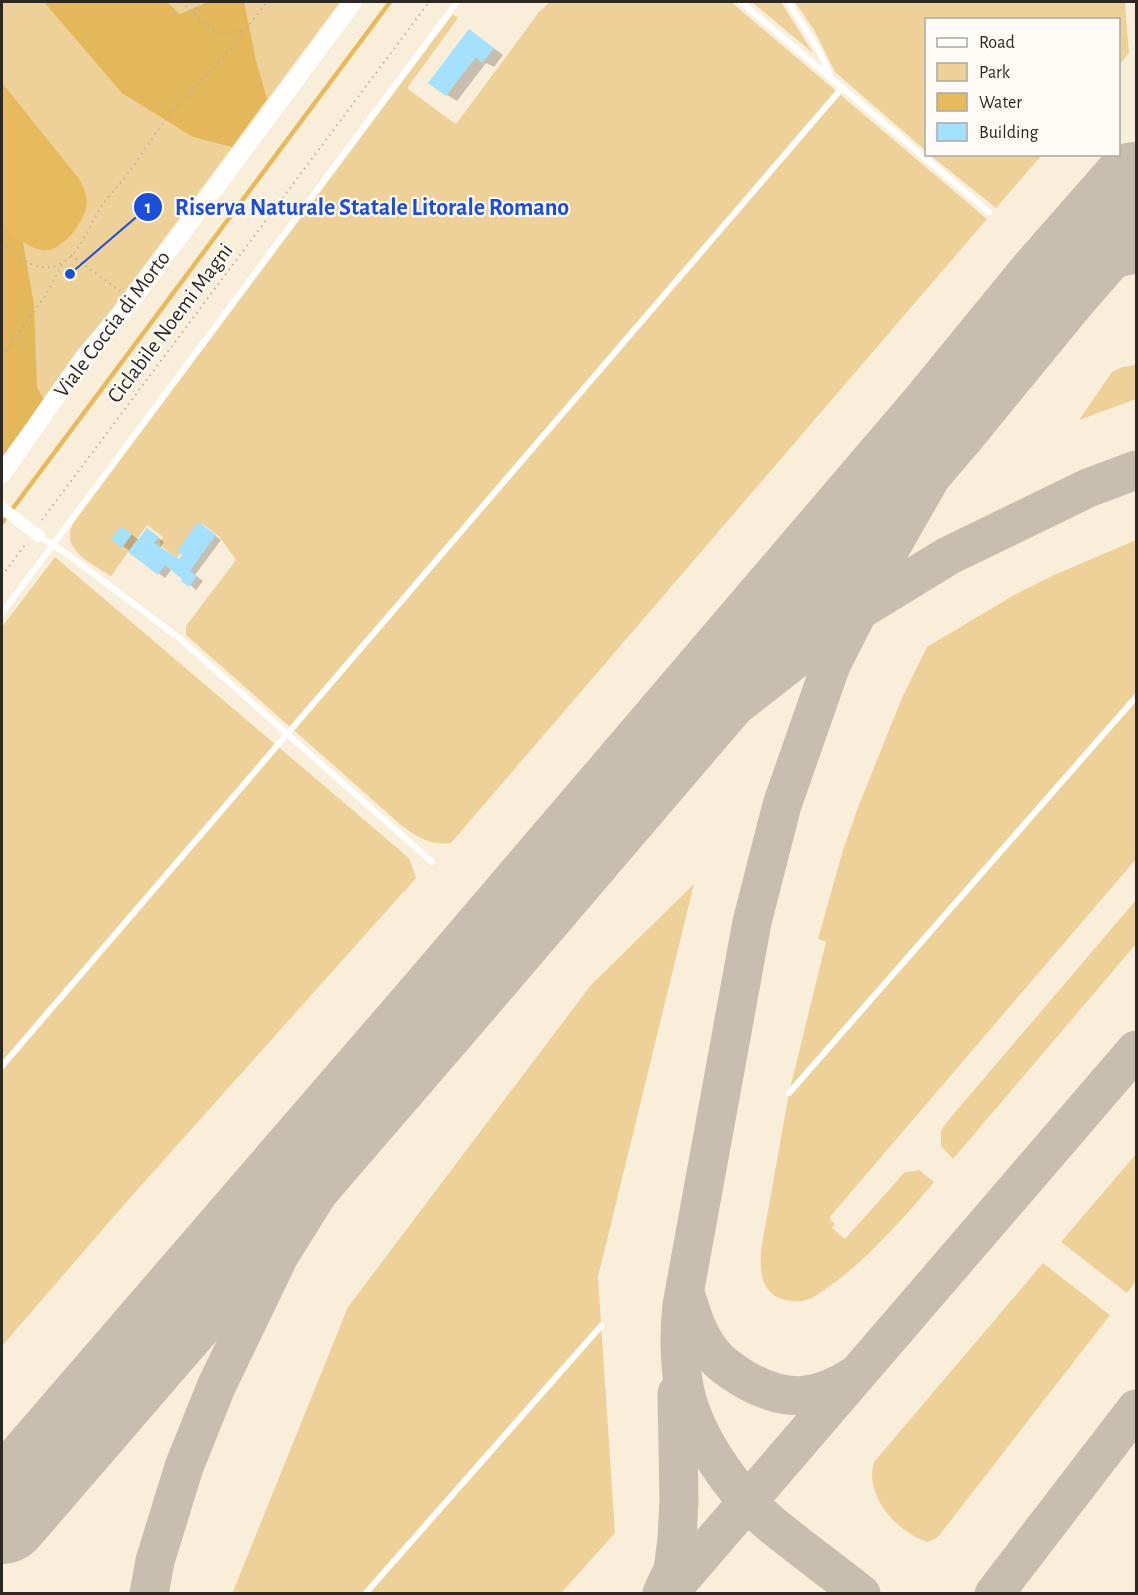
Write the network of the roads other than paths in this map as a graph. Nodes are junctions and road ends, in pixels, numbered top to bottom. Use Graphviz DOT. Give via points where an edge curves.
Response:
graph roads {
  1 [pos="354,2"];
  2 [pos="457,2"];
  3 [pos="741,2"];
  4 [pos="788,2"];
  5 [pos="832,78"];
  6 [pos="842,87"];
  7 [pos="989,212"];
  8 [pos="2,474"];
  9 [pos="2,508"];
  10 [pos="36,532"];
  11 [pos="54,543"];
  12 [pos="2,613"];
  13 [pos="1137,697"];
  14 [pos="432,862"];
  15 [pos="2,1066"];
  16 [pos="789,1093"];
  17 [pos="602,1326"];
  18 [pos="365,1593"];
  1 -- 8 [label="street, Viale Coccia di Morto" via="132,300 84,357"];
  2 -- 11 [label="lane"];
  3 -- 5 [label="lane"];
  4 -- 5 [label="lane"];
  5 -- 6 [label="lane"];
  6 -- 7 [label="lane"];
  6 -- 15 [label="lane"];
  9 -- 10 [label="street"];
  10 -- 11 [label="lane"];
  11 -- 12 [label="lane"];
  11 -- 14 [label="lane" via="179,638"];
  13 -- 16 [label="lane"];
  17 -- 18 [label="lane"];
}
